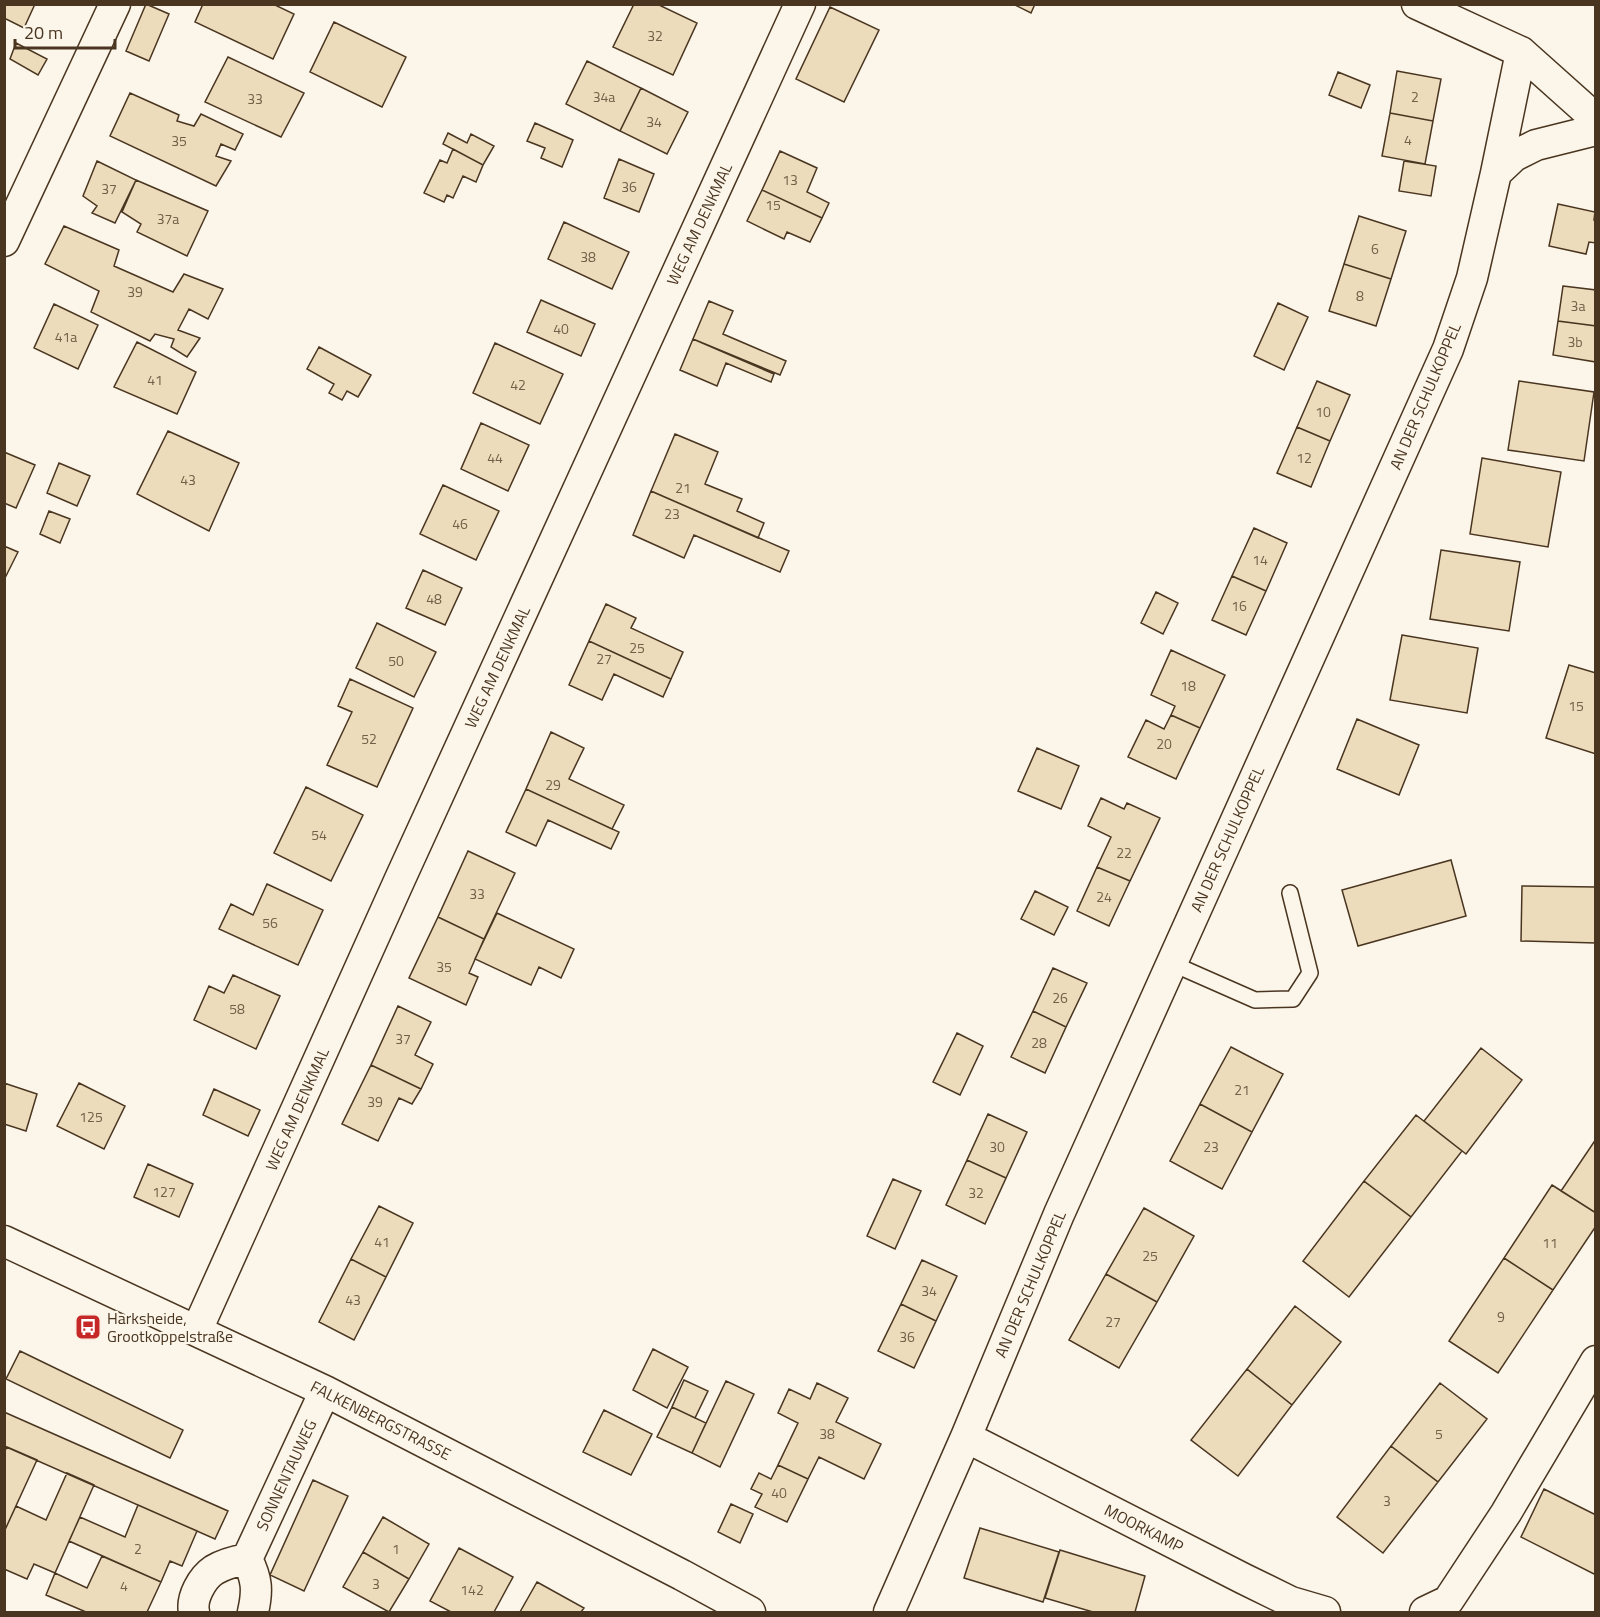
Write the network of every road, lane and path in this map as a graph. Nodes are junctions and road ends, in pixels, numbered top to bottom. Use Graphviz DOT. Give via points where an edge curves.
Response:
graph roads {
  1 [pos="115,4"];
  2 [pos="800,4"];
  3 [pos="1417,4"];
  4 [pos="1521,52"];
  5 [pos="1596,119"];
  6 [pos="1596,130"];
  7 [pos="1496,173"];
  8 [pos="4,241"];
  9 [pos="1290,893"];
  10 [pos="1172,963"];
  11 [pos="4,1241"];
  12 [pos="197,1330"];
  13 [pos="1596,1361"];
  14 [pos="325,1390"];
  15 [pos="966,1437"];
  16 [pos="247,1559"];
  17 [pos="194,1612"];
  18 [pos="253,1612"];
  19 [pos="750,1612"];
  20 [pos="889,1612"];
  21 [pos="1324,1612"];
  22 [pos="1425,1612"];
  1 -- 8 [label="street"];
  2 -- 12 [label="street, WEG AM DENKMAL"];
  3 -- 4 [label="street"];
  4 -- 5 [label="street"];
  4 -- 7 [label="street, AN DER SCHULKOPPEL"];
  6 -- 7 [label="street" via="1536,145 1514,156"];
  7 -- 10 [label="street, AN DER SCHULKOPPEL" via="1472,278 1448,349"];
  9 -- 10 [label="lane" via="1310,973 1293,999 1255,1000"];
  10 -- 15 [label="street, AN DER SCHULKOPPEL" via="1059,1214"];
  11 -- 12 [label="street, FALKENBERGSTRASSE"];
  12 -- 14 [label="street, FALKENBERGSTRASSE"];
  13 -- 22 [label="street" via="1506,1514 1448,1601"];
  14 -- 16 [label="street, SONNENTAUWEG"];
  14 -- 19 [label="street, FALKENBERGSTRASSE"];
  15 -- 20 [label="street, AN DER SCHULKOPPEL"];
  15 -- 21 [label="street, MOORKAMP" via="1281,1597"];
  16 -- 17 [label="street" via="212,1571 196,1592"];
  16 -- 18 [label="street" via="255,1575 257,1595"];
}
